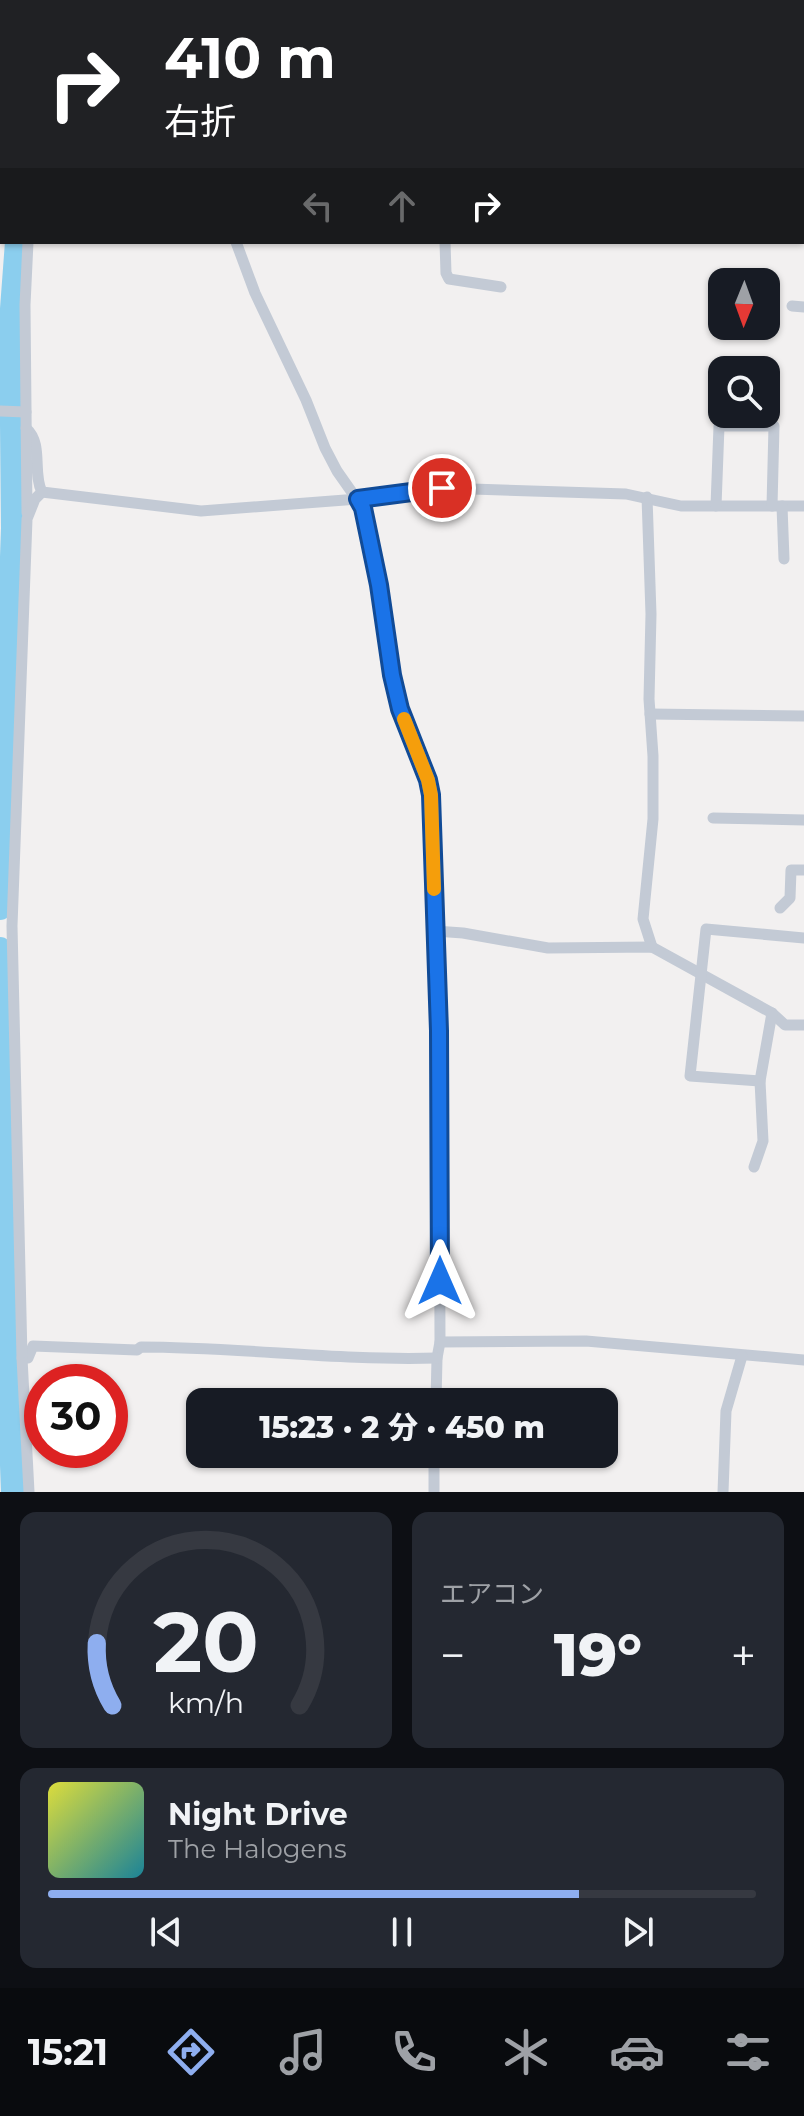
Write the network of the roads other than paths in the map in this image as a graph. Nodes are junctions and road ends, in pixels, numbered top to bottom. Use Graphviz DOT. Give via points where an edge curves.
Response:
graph roads {
  1 [pos="28,244"];
  2 [pos="237,244"];
  3 [pos="445,244"];
  4 [pos="501,287"];
  5 [pos="0,411"];
  6 [pos="25,412"];
  7 [pos="26,428"];
  8 [pos="42,492"];
  9 [pos="647,497"];
  10 [pos="358,499"];
  11 [pos="716,506"];
  12 [pos="777,506"];
  13 [pos="804,506"];
  14 [pos="27,519"];
  15 [pos="784,559"];
  16 [pos="650,714"];
  17 [pos="804,716"];
  18 [pos="713,818"];
  19 [pos="804,820"];
  20 [pos="804,870"];
  21 [pos="780,908"];
  22 [pos="435,931"];
  23 [pos="804,938"];
  24 [pos="652,947"];
  25 [pos="699,972"];
  26 [pos="772,1013"];
  27 [pos="804,1025"];
  28 [pos="760,1081"];
  29 [pos="754,1167"];
  30 [pos="440,1342"];
  31 [pos="742,1356"];
  32 [pos="22,1358"];
  33 [pos="437,1358"];
  34 [pos="804,1360"];
  35 [pos="436,1388"];
  36 [pos="434,1468"];
  37 [pos="29,1492"];
  38 [pos="434,1492"];
  39 [pos="723,1492"];
  1 -- 6 [label="street"];
  2 -- 10 [label="street" via="325,448"];
  3 -- 4 [label="street" via="449,279"];
  5 -- 6 [label="street"];
  6 -- 7 [label="street"];
  7 -- 8 [label="street" via="34,439"];
  7 -- 14 [label="street"];
  8 -- 10 [label="street" via="201,511"];
  8 -- 14 [label="street"];
  9 -- 10 [label="street" via="442,488"];
  9 -- 11 [label="street" via="666,504"];
  9 -- 16 [label="street"];
  10 -- 22 [label="street" via="400,709 431,795"];
  11 -- 12 [label="street"];
  11 -- 12 [label="street" via="719,426 774,426"];
  12 -- 13 [label="street"];
  12 -- 15 [label="street"];
  14 -- 32 [label="street" via="12,914"];
  16 -- 17 [label="street"];
  16 -- 24 [label="street" via="653,819 643,919"];
  18 -- 19 [label="street"];
  20 -- 21 [label="street" via="791,870 790,898"];
  22 -- 24 [label="street" via="548,948"];
  22 -- 30 [label="street"];
  23 -- 25 [label="street" via="706,929"];
  24 -- 25 [label="street"];
  25 -- 26 [label="street"];
  25 -- 28 [label="street" via="690,1076"];
  26 -- 27 [label="street" via="785,1025"];
  26 -- 28 [label="street"];
  28 -- 29 [label="street" via="763,1141"];
  30 -- 31 [label="street" via="586,1341"];
  30 -- 33 [label="street"];
  31 -- 34 [label="street"];
  31 -- 39 [label="street" via="726,1411"];
  32 -- 33 [label="street" via="28,1358 33,1346"];
  32 -- 37 [label="street"];
  33 -- 35 [label="street"];
  36 -- 38 [label="street"];
}
